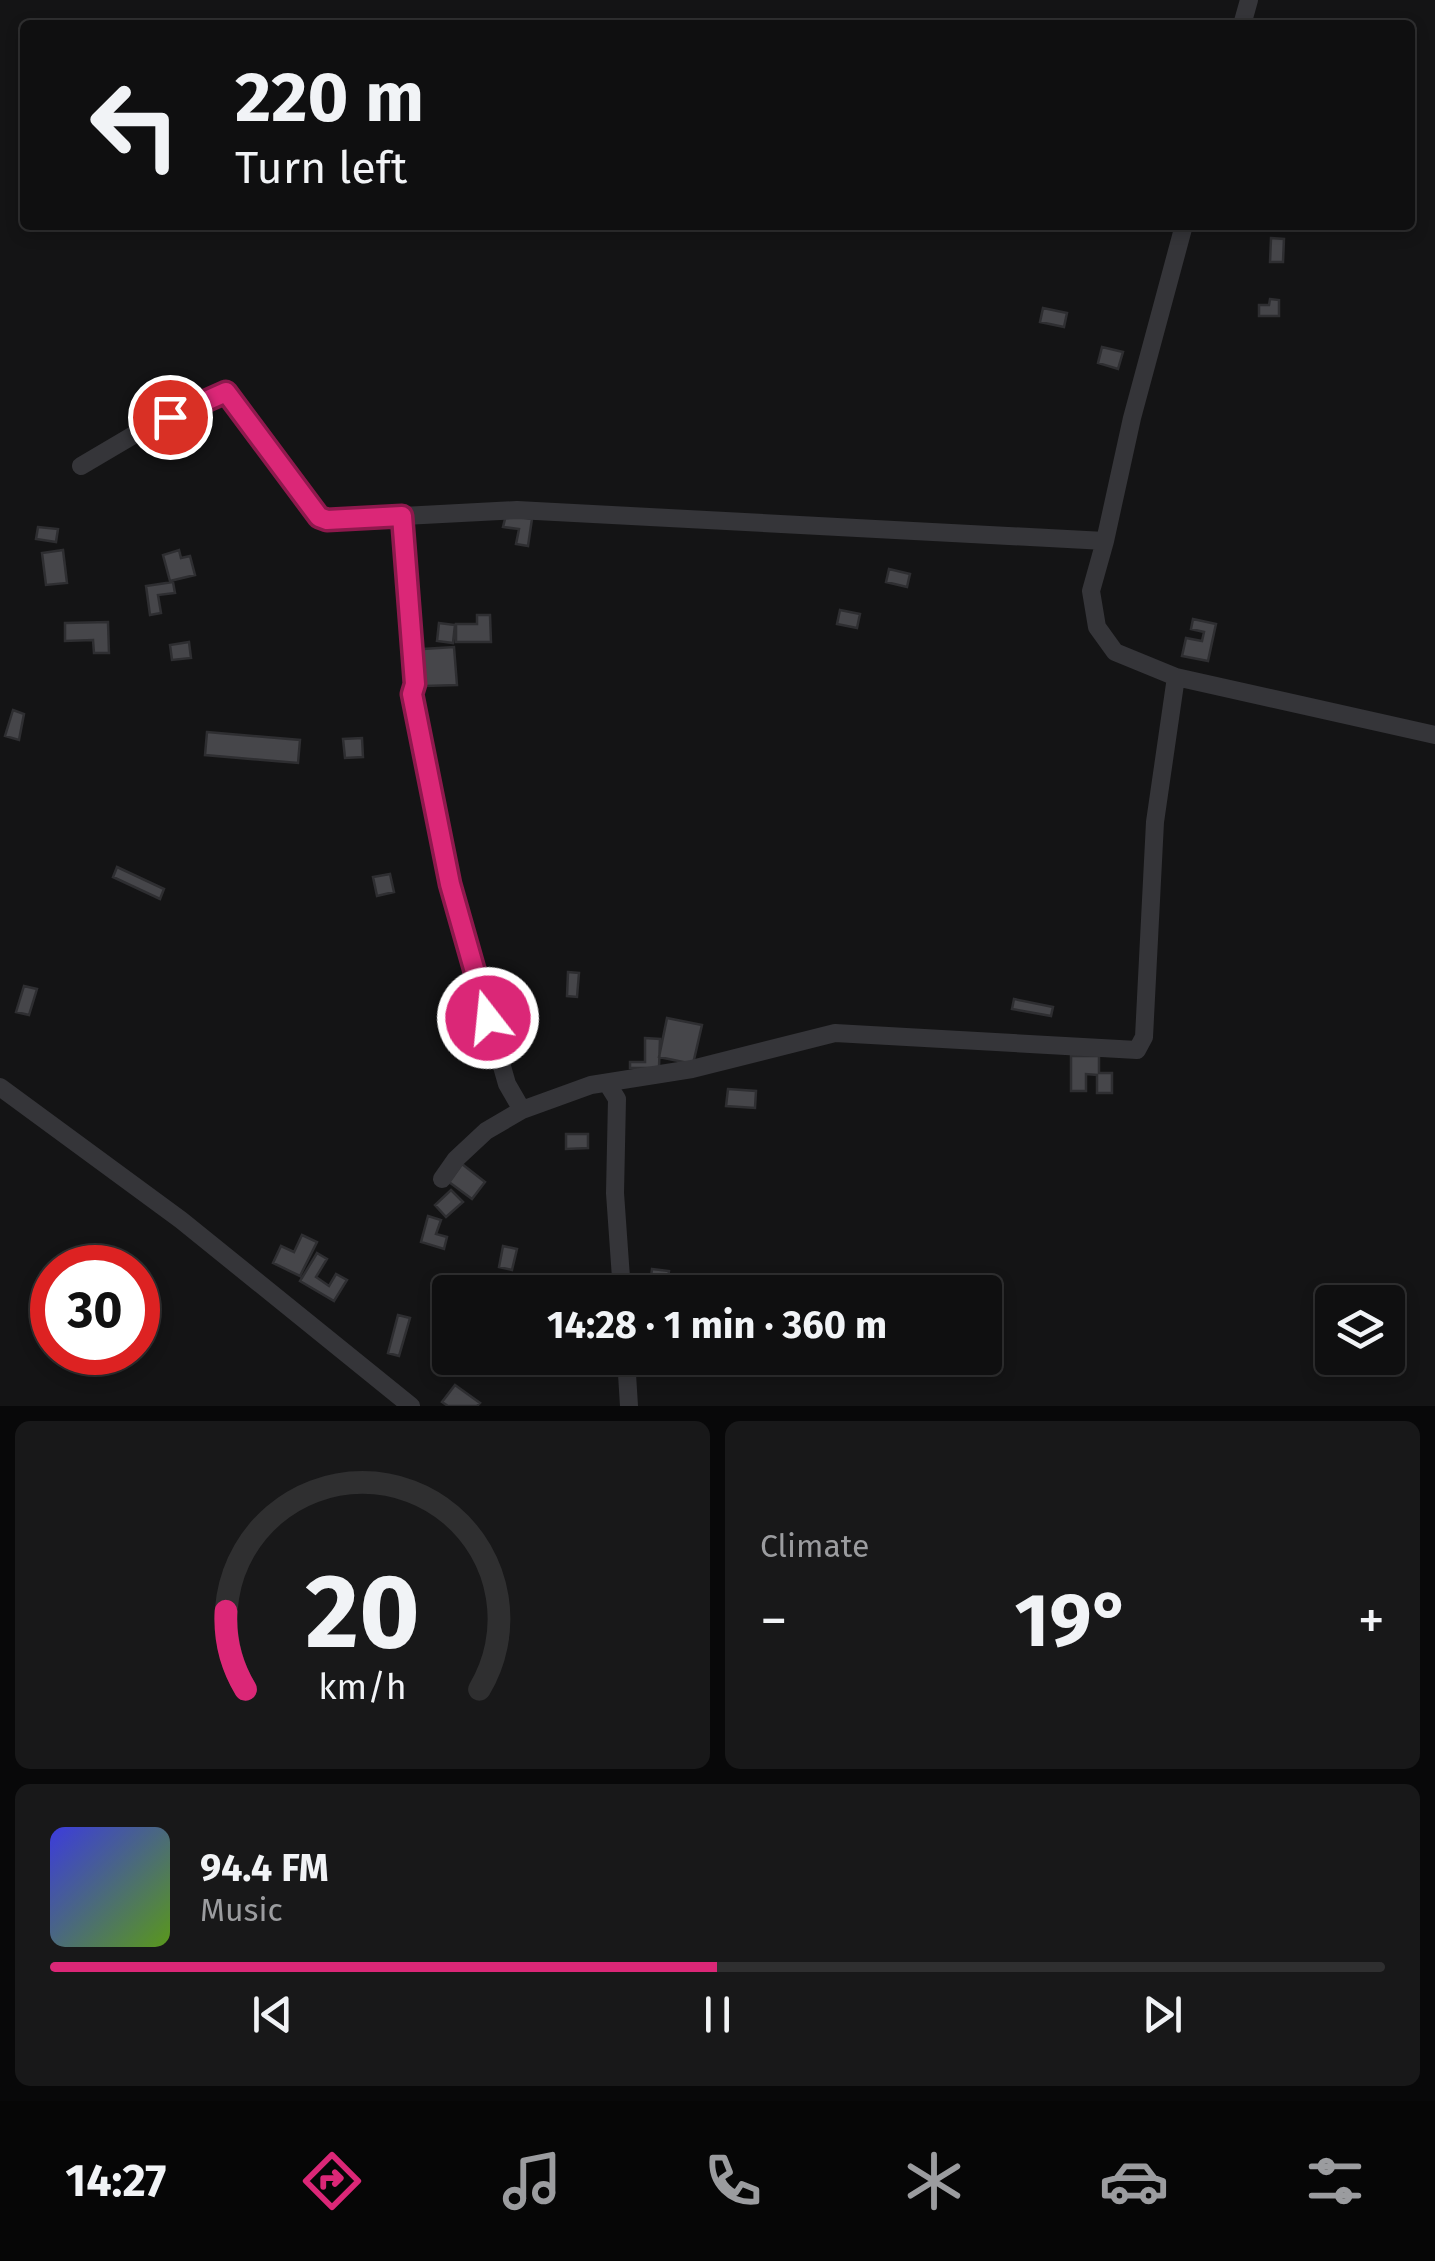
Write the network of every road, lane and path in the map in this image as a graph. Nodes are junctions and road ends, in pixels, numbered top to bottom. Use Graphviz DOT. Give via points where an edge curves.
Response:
graph roads {
  1 [pos="1183,230"];
  2 [pos="81,466"];
  3 [pos="402,516"];
  4 [pos="1105,541"];
  5 [pos="1176,677"];
  6 [pos="1435,735"];
  7 [pos="607,1083"];
  8 [pos="0,1087"];
  9 [pos="522,1110"];
  10 [pos="442,1179"];
  11 [pos="621,1275"];
  12 [pos="627,1375"];
  13 [pos="411,1406"];
  14 [pos="629,1406"];
  1 -- 4 [label="street"];
  2 -- 3 [label="street" via="226,392 319,517"];
  3 -- 4 [label="street" via="517,510"];
  3 -- 9 [label="street" via="415,713 450,884 506,1084"];
  4 -- 5 [label="street" via="1090,591 1097,627 1115,652"];
  5 -- 6 [label="street"];
  5 -- 7 [label="street" via="1154,822 1144,1036 1137,1050 834,1033 692,1070"];
  7 -- 9 [label="street"];
  7 -- 11 [label="street" via="617,1099"];
  8 -- 13 [label="street" via="181,1220"];
  9 -- 10 [label="street" via="486,1131"];
  12 -- 14 [label="street"];
}
